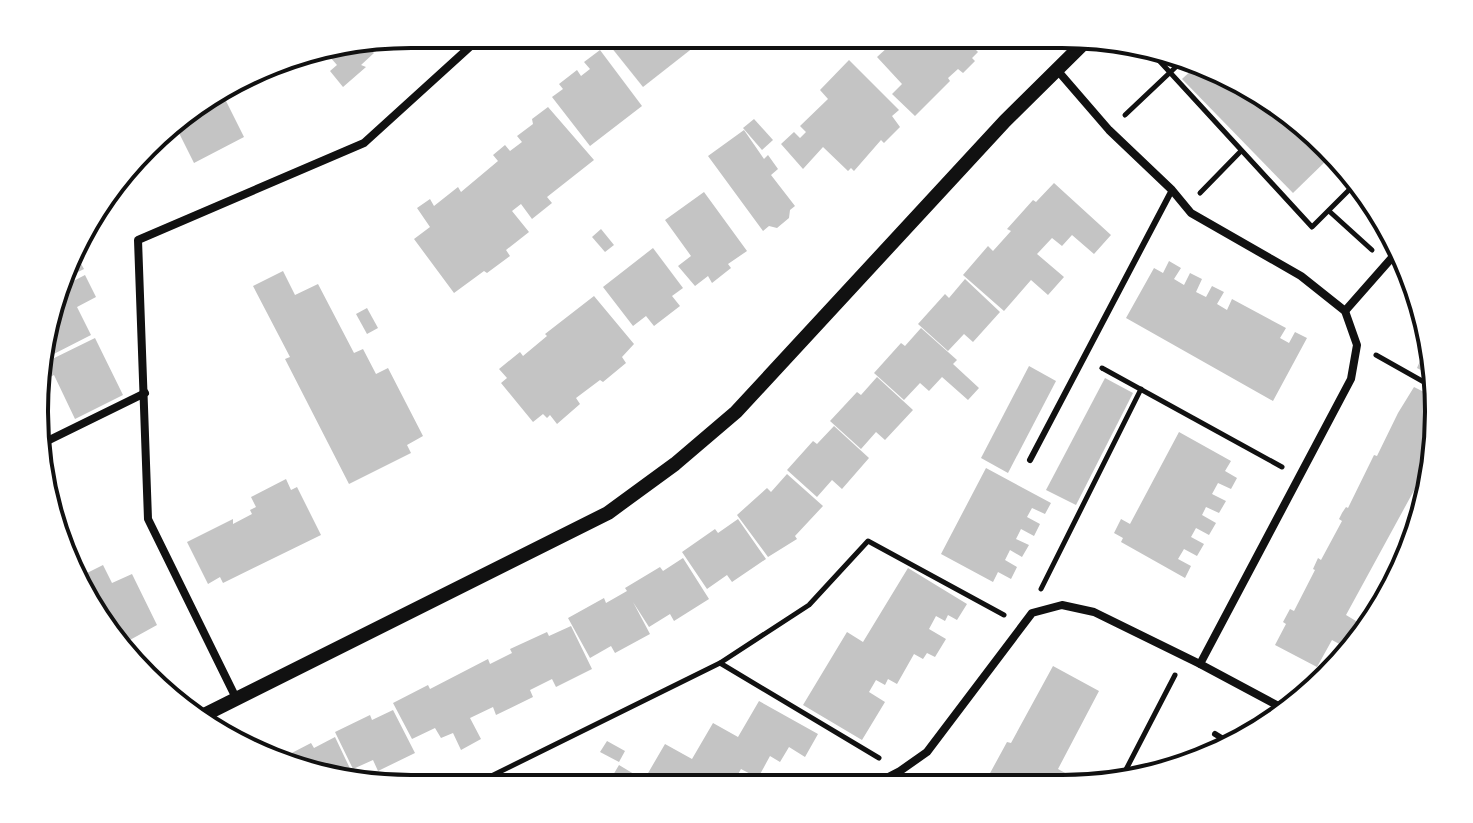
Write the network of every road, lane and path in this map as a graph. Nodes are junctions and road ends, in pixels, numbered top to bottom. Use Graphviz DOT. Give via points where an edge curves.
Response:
graph roads {
  1 [pos="469,48"];
  2 [pos="1079,49"];
  3 [pos="1159,61"];
  4 [pos="1176,66"];
  5 [pos="1058,71"];
  6 [pos="1169,73"];
  7 [pos="1109,130"];
  8 [pos="1241,151"];
  9 [pos="1350,189"];
  10 [pos="1172,190"];
  11 [pos="1185,207"];
  12 [pos="1328,211"];
  13 [pos="1391,259"];
  14 [pos="1387,264"];
  15 [pos="1345,311"];
  16 [pos="1357,345"];
  17 [pos="1082,357"];
  18 [pos="1423,382"];
  19 [pos="1141,389"];
  20 [pos="145,393"];
  21 [pos="49,440"];
  22 [pos="1030,460"];
  23 [pos="1301,477"];
  24 [pos="1045,609"];
  25 [pos="1023,625"];
  26 [pos="1185,657"];
  27 [pos="720,663"];
  28 [pos="1200,664"];
  29 [pos="236,698"];
  30 [pos="1276,705"];
  31 [pos="208,713"];
  32 [pos="1215,734"];
  33 [pos="1222,738"];
  34 [pos="1126,769"];
  35 [pos="900,771"];
  36 [pos="493,775"];
  37 [pos="892,775"];
  1 -- 20 [label="street" via="364,143 138,240"];
  2 -- 5 [label="street"];
  3 -- 6 [label="path"];
  4 -- 6 [label="path"];
  5 -- 7 [label="street"];
  5 -- 29 [label="street" via="1005,121 736,412 675,464 608,513"];
  6 -- 7 [label="path"];
  6 -- 8 [label="path"];
  7 -- 10 [label="street"];
  8 -- 11 [label="path"];
  8 -- 12 [label="path" via="1312,227"];
  9 -- 12 [label="path"];
  10 -- 11 [label="street"];
  10 -- 17 [label="lane"];
  11 -- 15 [label="street" via="1301,276"];
  12 -- 14 [label="path"];
  13 -- 14 [label="street"];
  14 -- 15 [label="street"];
  15 -- 16 [label="street"];
  16 -- 18 [label="path"];
  16 -- 23 [label="street" via="1351,379"];
  17 -- 19 [label="path"];
  17 -- 22 [label="lane"];
  19 -- 23 [label="path"];
  19 -- 24 [label="path" via="1041,589"];
  20 -- 21 [label="street"];
  20 -- 29 [label="street" via="148,519"];
  23 -- 28 [label="street"];
  24 -- 25 [label="street" via="1032,613"];
  24 -- 26 [label="street" via="1062,605 1094,612"];
  25 -- 27 [label="path" via="868,541 809,605"];
  25 -- 35 [label="street" via="927,752"];
  26 -- 28 [label="street"];
  26 -- 34 [label="path"];
  27 -- 35 [label="path"];
  27 -- 36 [label="path"];
  28 -- 30 [label="street"];
  29 -- 31 [label="street"];
  32 -- 33 [label="lane"];
  35 -- 37 [label="street"];
}
